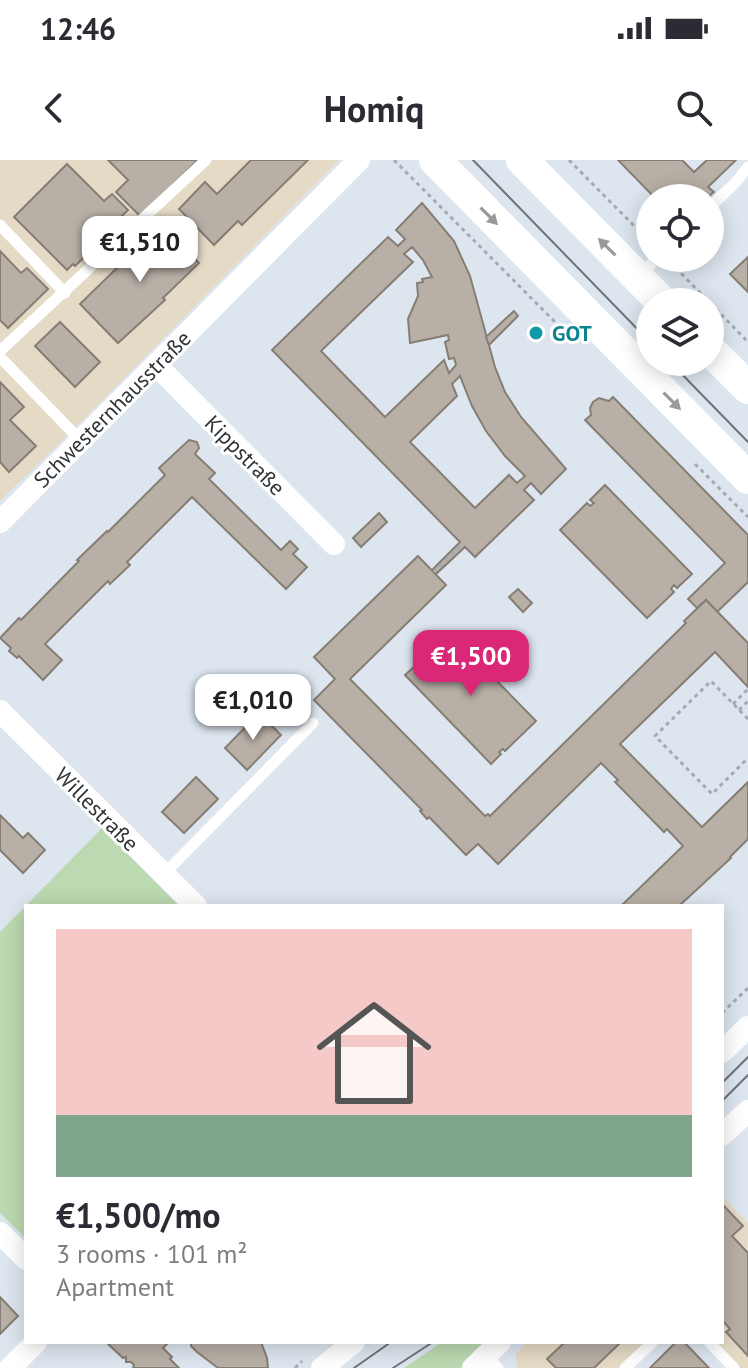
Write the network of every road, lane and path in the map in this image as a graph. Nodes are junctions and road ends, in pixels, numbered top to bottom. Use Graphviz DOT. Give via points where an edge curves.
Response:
graph roads {
  1 [pos="206,160"];
  2 [pos="359,160"];
  3 [pos="394,160"];
  4 [pos="435,160"];
  5 [pos="522,160"];
  6 [pos="569,160"];
  7 [pos="748,167"];
  8 [pos="724,194"];
  9 [pos="0,225"];
  10 [pos="636,228"];
  11 [pos="636,258"];
  12 [pos="680,272"];
  13 [pos="696,288"];
  14 [pos="65,293"];
  15 [pos="724,317"];
  16 [pos="562,329"];
  17 [pos="748,342"];
  18 [pos="0,354"];
  19 [pos="724,364"];
  20 [pos="156,365"];
  21 [pos="748,388"];
  22 [pos="81,441"];
  23 [pos="693,462"];
  24 [pos="748,478"];
  25 [pos="748,517"];
  26 [pos="0,522"];
  27 [pos="334,544"];
  28 [pos="462,544"];
  29 [pos="434,572"];
  30 [pos="748,689"];
  31 [pos="748,701"];
  32 [pos="733,704"];
  33 [pos="739,710"];
  34 [pos="0,711"];
  35 [pos="747,716"];
  36 [pos="313,723"];
  37 [pos="748,758"];
  38 [pos="163,875"];
  39 [pos="194,904"];
  40 [pos="748,988"];
  41 [pos="724,1011"];
  42 [pos="748,1027"];
  43 [pos="724,1050"];
  44 [pos="748,1111"];
  45 [pos="724,1133"];
  46 [pos="0,1233"];
  47 [pos="24,1257"];
  48 [pos="34,1344"];
  49 [pos="352,1344"];
  50 [pos="651,1344"];
  51 [pos="711,1344"];
  52 [pos="10,1368"];
  53 [pos="322,1368"];
  54 [pos="625,1368"];
  55 [pos="734,1368"];
  1 -- 14 [label="lane"];
  2 -- 20 [label="street, Schwesternhausstraße"];
  3 -- 16 [label="path"];
  4 -- 24 [label="main road, one-way"];
  11 -- 5 [label="main road, one-way"];
  6 -- 10 [label="path"];
  7 -- 8 [label="lane"];
  9 -- 14 [label="lane"];
  12 -- 13 [label="path"];
  14 -- 18 [label="lane"];
  15 -- 17 [label="path"];
  18 -- 22 [label="lane"];
  19 -- 21 [label="main road"];
  20 -- 22 [label="street, Schwesternhausstraße"];
  20 -- 27 [label="street, Kippstraße"];
  22 -- 26 [label="street, Schwesternhausstraße"];
  23 -- 25 [label="path"];
  28 -- 29 [label="path"];
  30 -- 32 [label="path"];
  31 -- 33 [label="path"];
  32 -- 33 [label="path"];
  32 -- 37 [label="path" via="711,681 655,736 712,794"];
  33 -- 35 [label="path"];
  34 -- 38 [label="street, Willestraße"];
  36 -- 38 [label="lane"];
  38 -- 39 [label="street, Willestraße"];
  40 -- 41 [label="path"];
  42 -- 43 [label="street"];
  44 -- 45 [label="street"];
  46 -- 47 [label="street"];
  48 -- 52 [label="street"];
  49 -- 53 [label="street"];
  50 -- 54 [label="lane"];
  51 -- 55 [label="lane"];
}
